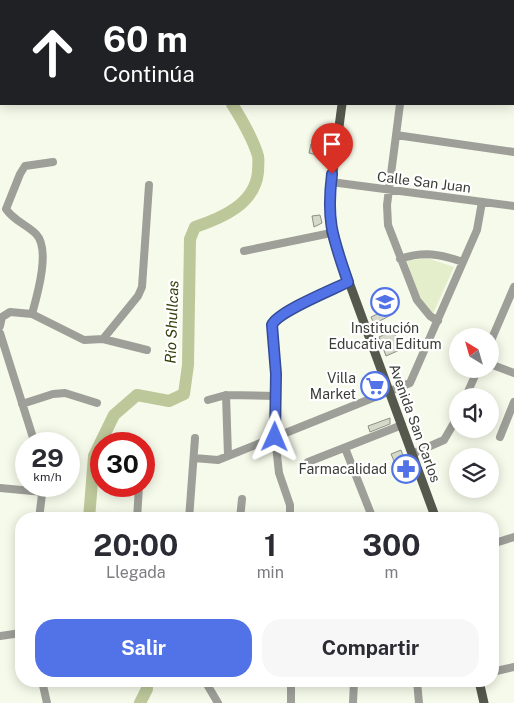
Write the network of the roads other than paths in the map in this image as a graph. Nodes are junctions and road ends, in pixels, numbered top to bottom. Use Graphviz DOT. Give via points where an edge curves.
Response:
graph roads {
  1 [pos="342,105"];
  2 [pos="400,105"];
  3 [pos="396,135"];
  4 [pos="514,152"];
  5 [pos="53,162"];
  6 [pos="331,182"];
  7 [pos="149,185"];
  8 [pos="388,190"];
  9 [pos="482,202"];
  10 [pos="514,206"];
  11 [pos="331,233"];
  12 [pos="244,251"];
  13 [pos="400,259"];
  14 [pos="463,262"];
  15 [pos="348,282"];
  16 [pos="514,287"];
  17 [pos="32,314"];
  18 [pos="438,321"];
  19 [pos="0,326"];
  20 [pos="496,328"];
  21 [pos="1,334"];
  22 [pos="104,339"];
  23 [pos="147,350"];
  24 [pos="499,367"];
  25 [pos="514,373"];
  26 [pos="390,393"];
  27 [pos="226,395"];
  28 [pos="276,396"];
  29 [pos="208,400"];
  30 [pos="514,402"];
  31 [pos="97,403"];
  32 [pos="22,404"];
  33 [pos="402,425"];
  34 [pos="449,431"];
  35 [pos="30,432"];
  36 [pos="275,437"];
  37 [pos="500,437"];
  38 [pos="195,438"];
  39 [pos="345,448"];
  40 [pos="412,454"];
  41 [pos="228,456"];
  42 [pos="194,458"];
  43 [pos="308,462"];
  44 [pos="0,488"];
  45 [pos="15,488"];
  46 [pos="42,497"];
  47 [pos="138,497"];
  48 [pos="242,499"];
  49 [pos="40,512"];
  50 [pos="137,512"];
  51 [pos="190,512"];
  52 [pos="241,512"];
  53 [pos="290,512"];
  54 [pos="369,512"];
  55 [pos="433,512"];
  56 [pos="514,537"];
  57 [pos="499,542"];
  58 [pos="15,634"];
  59 [pos="0,636"];
  60 [pos="514,667"];
  61 [pos="499,670"];
  62 [pos="44,687"];
  63 [pos="209,687"];
  64 [pos="291,687"];
  65 [pos="354,687"];
  66 [pos="418,687"];
  67 [pos="480,687"];
  68 [pos="48,703"];
  69 [pos="218,703"];
  70 [pos="291,703"];
  71 [pos="353,703"];
  72 [pos="419,703"];
  73 [pos="484,703"];
  1 -- 6 [label="main road, Avenida San Carlos"];
  2 -- 3 [label="street"];
  3 -- 4 [label="street"];
  3 -- 8 [label="street"];
  5 -- 17 [label="street" via="25,166 6,209 12,218 40,240 42,276"];
  6 -- 8 [label="street, Calle San Juan"];
  6 -- 11 [label="main road, Avenida San Carlos" via="328,216"];
  7 -- 22 [label="street" via="142,287"];
  8 -- 9 [label="street, Calle San Juan"];
  8 -- 13 [label="street" via="388,225"];
  9 -- 10 [label="street, Calle San Juan"];
  9 -- 14 [label="street" via="477,230"];
  11 -- 12 [label="street"];
  11 -- 15 [label="main road, Avenida San Carlos"];
  13 -- 14 [label="street" via="418,253 434,253"];
  13 -- 18 [label="street" via="419,303"];
  14 -- 18 [label="street"];
  15 -- 26 [label="main road, Avenida San Carlos"];
  15 -- 28 [label="street" via="279,315 272,325"];
  16 -- 20 [label="street"];
  17 -- 19 [label="street" via="10,312 2,317"];
  17 -- 22 [label="street" via="84,340"];
  18 -- 26 [label="street" via="410,383"];
  21 -- 32 [label="street"];
  22 -- 23 [label="street"];
  24 -- 25 [label="street"];
  26 -- 33 [label="main road, Avenida San Carlos"];
  26 -- 36 [label="street"];
  27 -- 28 [label="street"];
  27 -- 29 [label="street"];
  27 -- 41 [label="street"];
  28 -- 36 [label="street"];
  30 -- 37 [label="street"];
  31 -- 32 [label="street" via="65,393"];
  32 -- 35 [label="street"];
  33 -- 39 [label="street"];
  33 -- 40 [label="main road, Avenida San Carlos"];
  34 -- 40 [label="street" via="444,440"];
  36 -- 41 [label="street"];
  36 -- 53 [label="street" via="279,473"];
  38 -- 42 [label="street"];
  39 -- 43 [label="street"];
  39 -- 54 [label="street"];
  40 -- 55 [label="main road, Avenida San Carlos"];
  41 -- 42 [label="street" via="218,460"];
  42 -- 51 [label="street"];
  44 -- 45 [label="street"];
  46 -- 49 [label="street"];
  47 -- 50 [label="street"];
  48 -- 52 [label="street"];
  56 -- 57 [label="street"];
  58 -- 59 [label="street"];
  60 -- 61 [label="street"];
  62 -- 68 [label="street"];
  63 -- 69 [label="street"];
  64 -- 70 [label="street"];
  65 -- 71 [label="street"];
  66 -- 72 [label="street"];
  67 -- 73 [label="main road"];
}
